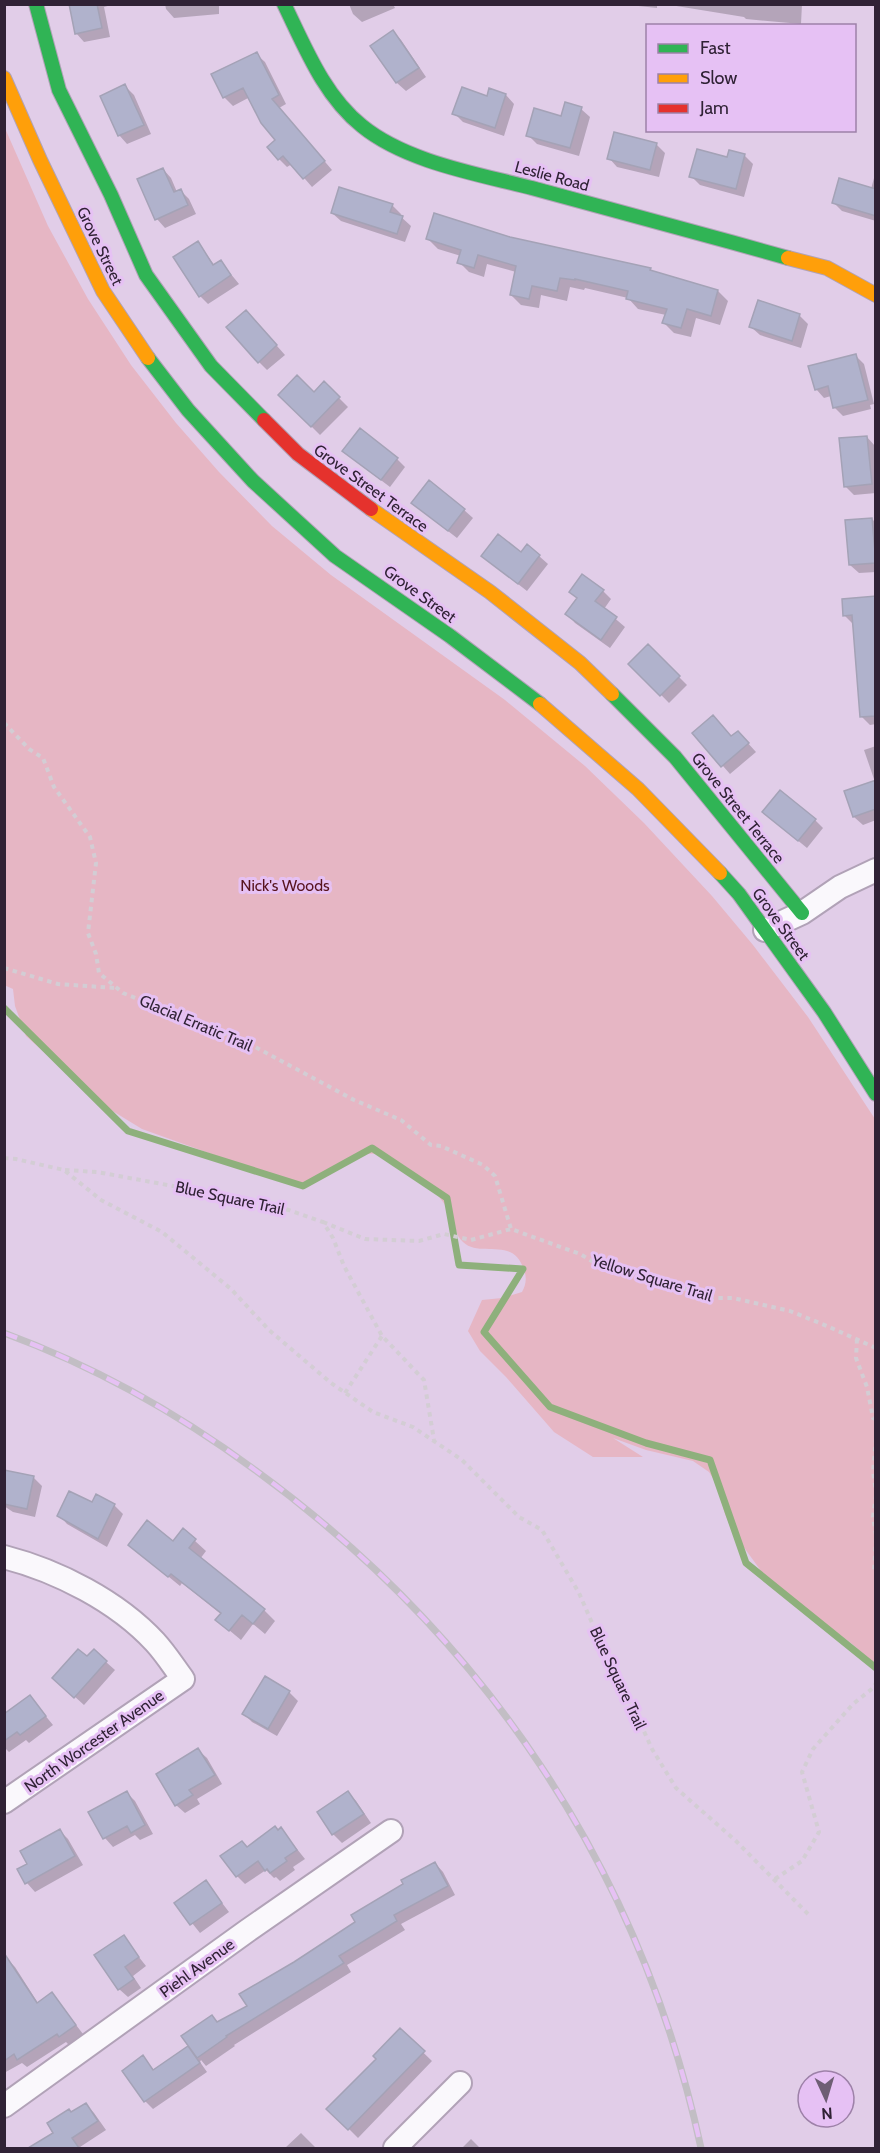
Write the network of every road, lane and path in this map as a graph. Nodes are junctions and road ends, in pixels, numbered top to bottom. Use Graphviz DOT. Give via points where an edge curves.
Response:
graph roads {
  1 [pos="36,4"];
  2 [pos="284,4"];
  3 [pos="4,78"];
  4 [pos="876,295"];
  5 [pos="4,723"];
  6 [pos="876,870"];
  7 [pos="802,913"];
  8 [pos="765,930"];
  9 [pos="4,968"];
  10 [pos="117,988"];
  11 [pos="876,1094"];
  12 [pos="4,1158"];
  13 [pos="64,1170"];
  14 [pos="323,1222"];
  15 [pos="511,1228"];
  16 [pos="382,1336"];
  17 [pos="857,1339"];
  18 [pos="876,1348"];
  19 [pos="345,1393"];
  20 [pos="876,1419"];
  21 [pos="876,1438"];
  22 [pos="434,1441"];
  23 [pos="876,1494"];
  24 [pos="876,1536"];
  25 [pos="4,1557"];
  26 [pos="876,1574"];
  27 [pos="876,1683"];
  28 [pos="4,1802"];
  29 [pos="391,1832"];
  30 [pos="774,1879"];
  31 [pos="808,1914"];
  32 [pos="460,2083"];
  33 [pos="4,2106"];
  34 [pos="395,2148"];
  1 -- 7 [label="street, Grove Street Terrace" via="59,90 146,275 211,366 298,454 490,592 580,663 675,757"];
  2 -- 4 [label="street, Leslie Road" via="318,74 336,101 357,123 402,150 827,268"];
  3 -- 8 [label="street, Grove Street" via="103,291 188,410 253,481 335,556 450,636 602,757 707,858"];
  5 -- 10 [label="path, Glacial Erratic Trail" via="43,758 54,787 90,837 96,863 88,933 99,973"];
  6 -- 7 [label="street" via="840,887"];
  7 -- 8 [label="street"];
  8 -- 11 [label="street, Grove Street"];
  9 -- 10 [label="path" via="57,984"];
  10 -- 15 [label="path, Glacial Erratic Trail" via="246,1042 354,1100 401,1120 430,1145 483,1164 495,1176"];
  12 -- 13 [label="path, Blue Square Trail"];
  13 -- 14 [label="path, Blue Square Trail" via="97,1172 272,1204"];
  13 -- 19 [label="path, Blue Square Trail" via="101,1200 162,1232 231,1288 269,1330"];
  14 -- 15 [label="path" via="365,1239 419,1241 444,1234 471,1240"];
  14 -- 16 [label="path"];
  15 -- 17 [label="path, Yellow Square Trail" via="597,1264 712,1298 733,1298 790,1311"];
  16 -- 19 [label="path"];
  16 -- 22 [label="path" via="424,1380"];
  17 -- 18 [label="path, Yellow Square Trail"];
  17 -- 20 [label="path" via="856,1358"];
  19 -- 22 [label="path, Blue Square Trail" via="373,1412 413,1427"];
  21 -- 23 [label="path"];
  22 -- 30 [label="path, Blue Square Trail" via="462,1460 519,1517 542,1530 579,1593 652,1749 676,1788"];
  23 -- 24 [label="path"];
  24 -- 26 [label="path"];
  25 -- 28 [label="street, North Worcester Avenue" via="67,1579 115,1608 156,1643 183,1679"];
  27 -- 30 [label="path" via="813,1749 802,1772 819,1832 801,1861"];
  29 -- 33 [label="street, Piehl Avenue"];
  30 -- 31 [label="path, Blue Square Trail"];
  32 -- 34 [label="street"];
}
